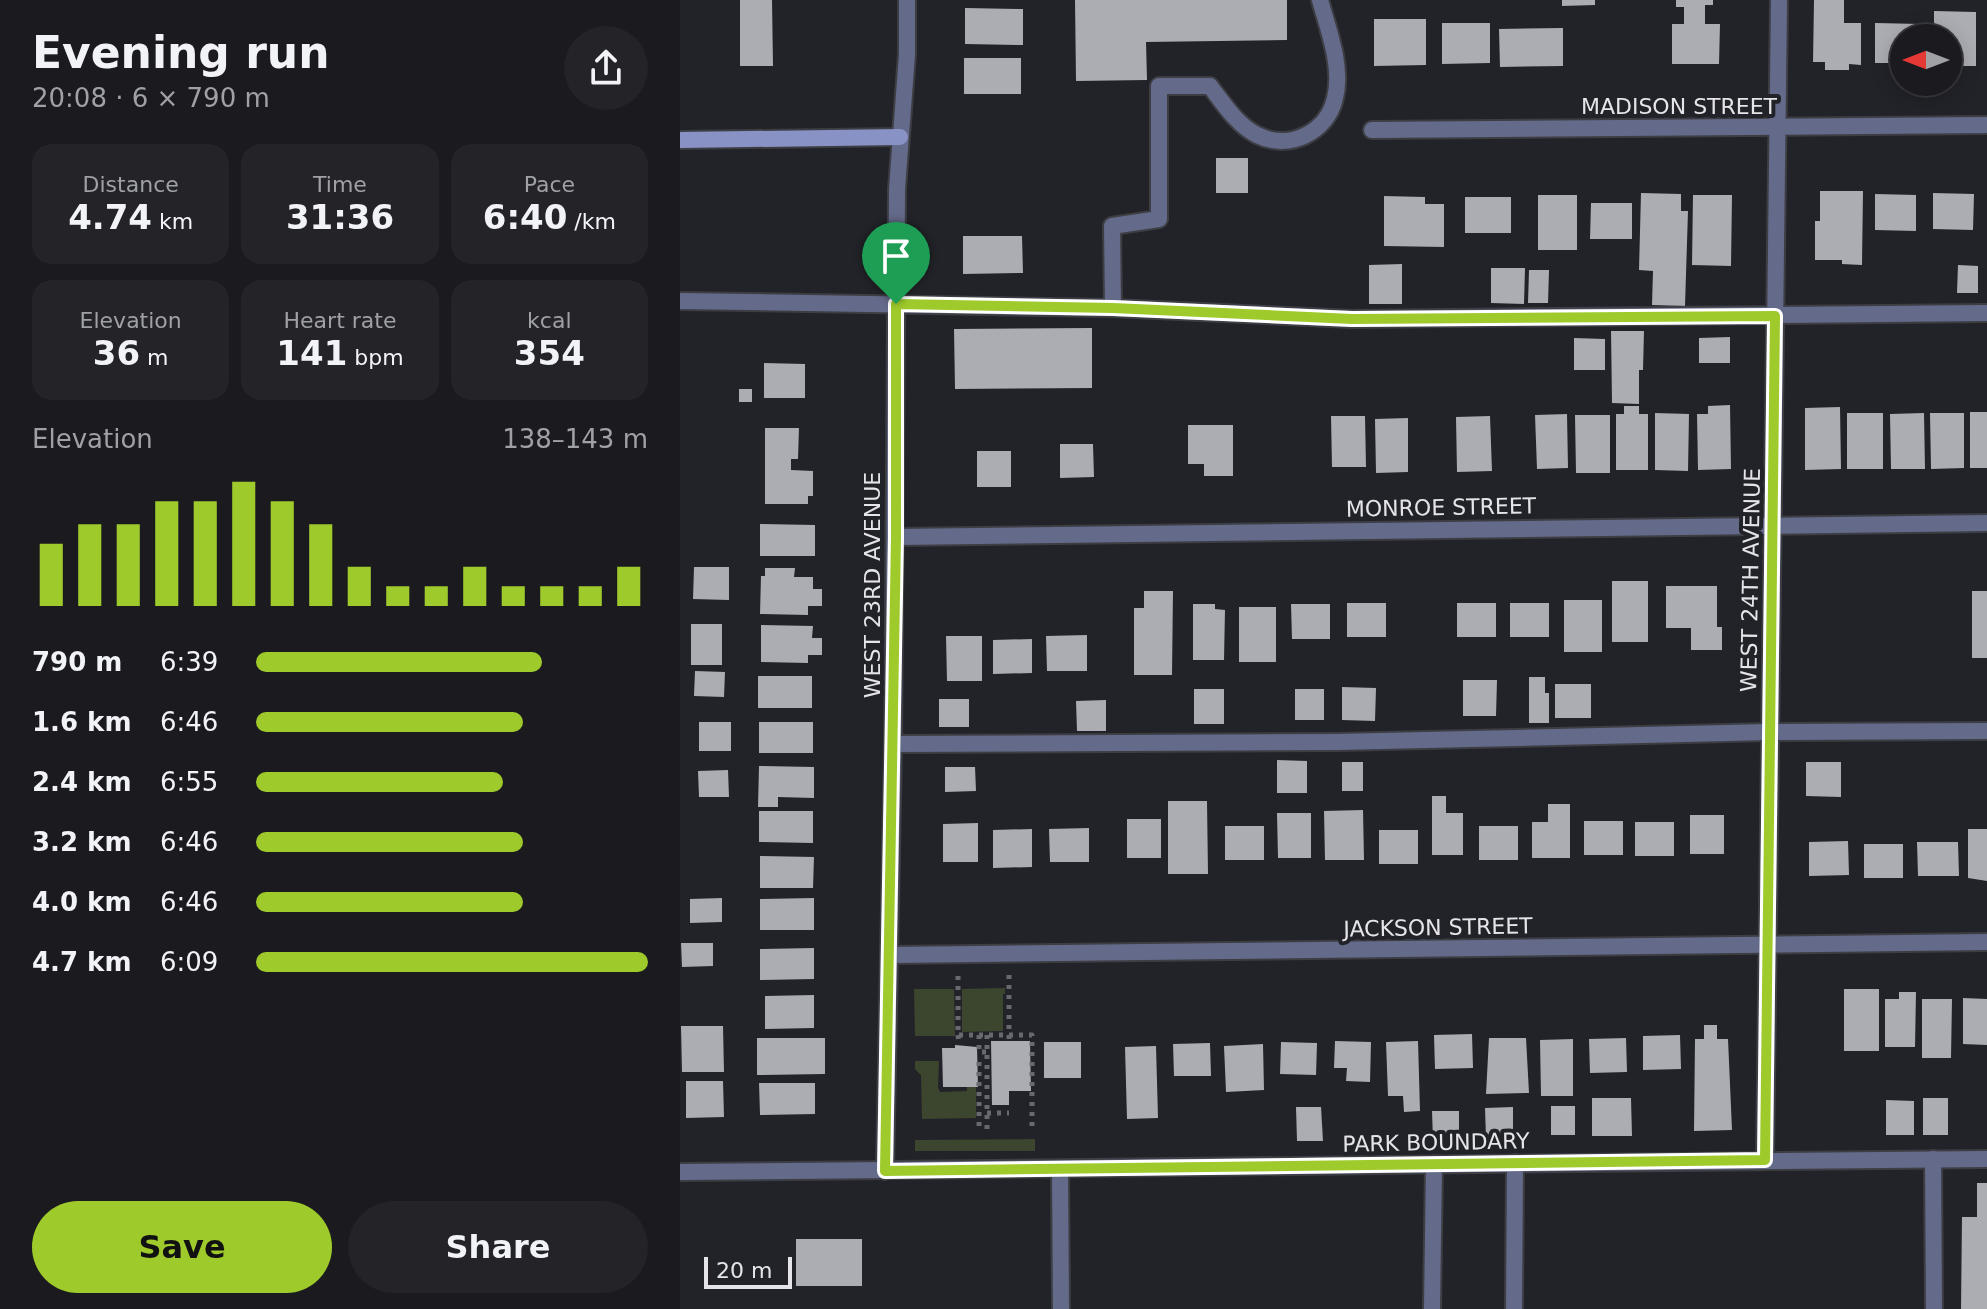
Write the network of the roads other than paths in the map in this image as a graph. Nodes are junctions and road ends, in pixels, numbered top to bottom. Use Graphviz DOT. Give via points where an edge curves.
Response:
graph roads {
  1 [pos="907,0"];
  2 [pos="1320,0"];
  3 [pos="1779,0"];
  4 [pos="1987,125"];
  5 [pos="1777,127"];
  6 [pos="1372,130"];
  7 [pos="900,137"];
  8 [pos="680,140"];
  9 [pos="680,301"];
  10 [pos="896,304"];
  11 [pos="1113,308"];
  12 [pos="1987,313"];
  13 [pos="1775,316"];
  14 [pos="1987,523"];
  15 [pos="1772,525"];
  16 [pos="896,537"];
  17 [pos="1987,731"];
  18 [pos="1770,732"];
  19 [pos="893,744"];
  20 [pos="1987,942"];
  21 [pos="1768,945"];
  22 [pos="889,955"];
  23 [pos="1933,1159"];
  24 [pos="1987,1159"];
  25 [pos="1765,1160"];
  26 [pos="1515,1163"];
  27 [pos="1434,1164"];
  28 [pos="1060,1169"];
  29 [pos="885,1171"];
  30 [pos="680,1172"];
  31 [pos="1061,1309"];
  32 [pos="1432,1309"];
  33 [pos="1514,1309"];
  34 [pos="1934,1309"];
  1 -- 7 [label="street, WEST 23RD AVENUE"];
  2 -- 11 [label="street" via="1336,86 1330,112 1310,134 1270,140 1243,126 1210,86 1159,86 1159,219 1112,226"];
  3 -- 5 [label="street, WEST 24TH AVENUE"];
  4 -- 5 [label="street, MADISON STREET"];
  5 -- 6 [label="street, MADISON STREET"];
  5 -- 13 [label="street, WEST 24TH AVENUE"];
  7 -- 8 [label="street"];
  7 -- 10 [label="street, WEST 23RD AVENUE"];
  9 -- 10 [label="street"];
  10 -- 11 [label="street"];
  10 -- 16 [label="street, WEST 23RD AVENUE"];
  11 -- 13 [label="street" via="1352,319"];
  12 -- 13 [label="street"];
  13 -- 15 [label="street, WEST 24TH AVENUE"];
  14 -- 15 [label="street, MONROE STREET"];
  15 -- 16 [label="street, MONROE STREET"];
  15 -- 18 [label="street, WEST 24TH AVENUE"];
  16 -- 19 [label="street, WEST 23RD AVENUE"];
  17 -- 18 [label="street"];
  18 -- 19 [label="street" via="1353,742"];
  18 -- 21 [label="street, WEST 24TH AVENUE"];
  19 -- 22 [label="street, WEST 23RD AVENUE"];
  20 -- 21 [label="street, JACKSON STREET"];
  21 -- 22 [label="street, JACKSON STREET"];
  21 -- 25 [label="street, WEST 24TH AVENUE"];
  22 -- 29 [label="street, WEST 23RD AVENUE"];
  23 -- 24 [label="street, PARK BOUNDARY"];
  23 -- 25 [label="street, PARK BOUNDARY"];
  23 -- 34 [label="street"];
  25 -- 26 [label="street, PARK BOUNDARY"];
  26 -- 27 [label="street, PARK BOUNDARY"];
  26 -- 33 [label="street"];
  27 -- 28 [label="street, PARK BOUNDARY"];
  27 -- 32 [label="street"];
  28 -- 29 [label="street, PARK BOUNDARY"];
  28 -- 31 [label="street"];
  29 -- 30 [label="street"];
}
